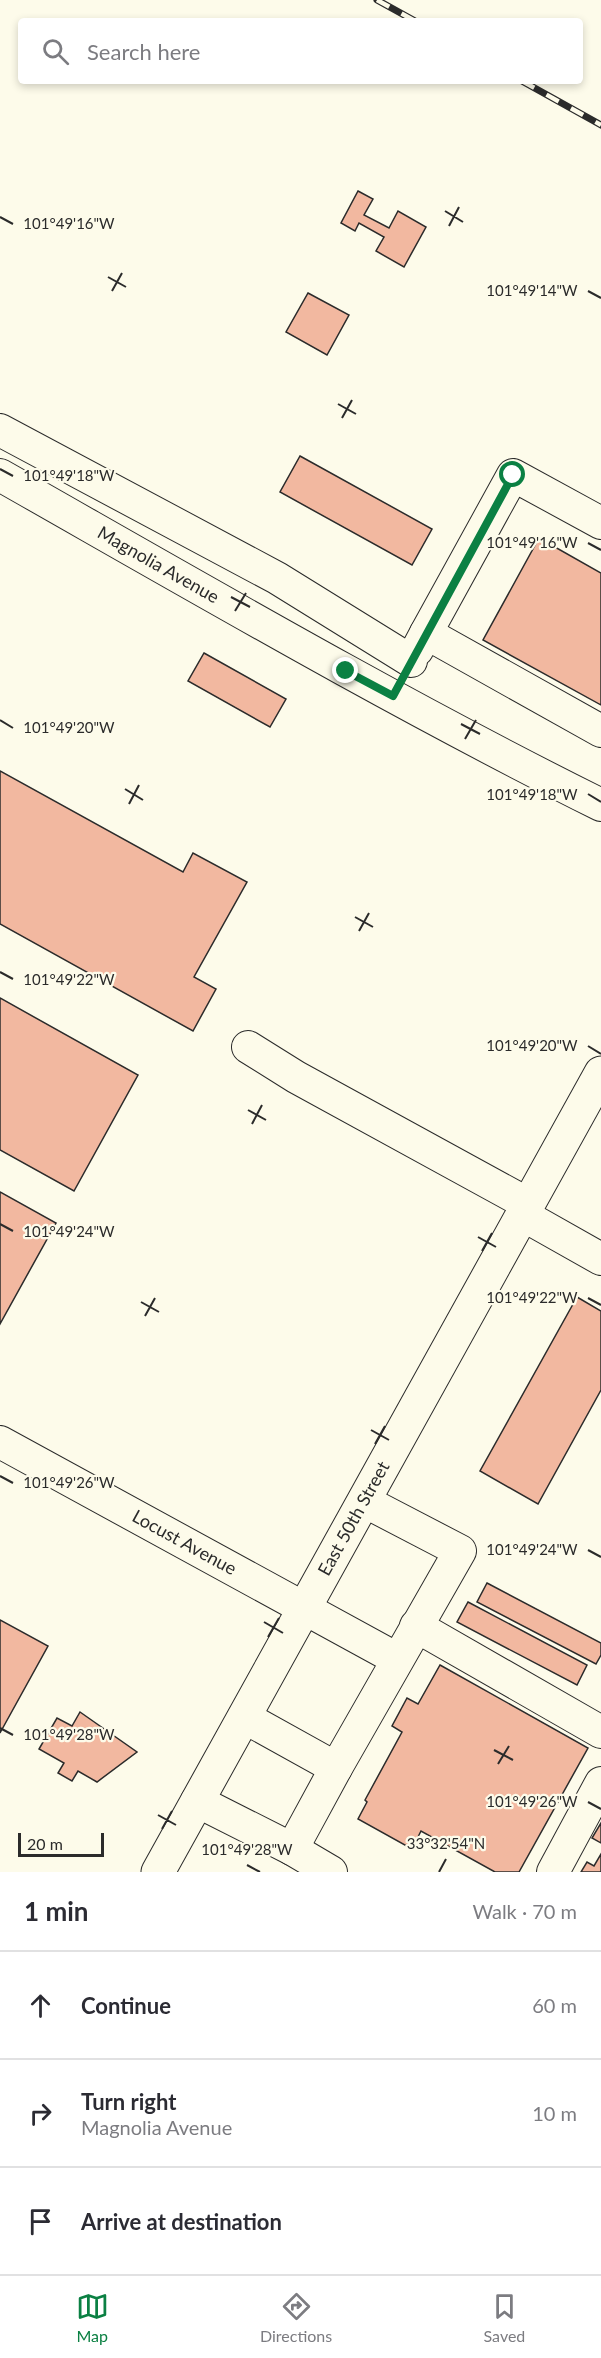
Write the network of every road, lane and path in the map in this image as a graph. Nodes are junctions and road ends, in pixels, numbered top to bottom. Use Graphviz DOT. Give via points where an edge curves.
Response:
graph roads {
  1 [pos="0,430"];
  2 [pos="0,475"];
  3 [pos="601,523"];
  4 [pos="426,633"];
  5 [pos="411,661"];
  6 [pos="393,696"];
  7 [pos="601,731"];
  8 [pos="601,805"];
  9 [pos="248,1047"];
  10 [pos="601,1073"];
  11 [pos="526,1210"];
  12 [pos="601,1259"];
  13 [pos="0,1442"];
  14 [pos="364,1501"];
  15 [pos="304,1609"];
  16 [pos="416,1626"];
  17 [pos="397,1659"];
  18 [pos="244,1717"];
  19 [pos="601,1732"];
  20 [pos="336,1768"];
  21 [pos="601,1784"];
  22 [pos="197,1801"];
  23 [pos="292,1850"];
  24 [pos="158,1872"];
  25 [pos="331,1872"];
  26 [pos="553,1872"];
  1 -- 5 [label="street" via="277,578"];
  2 -- 6 [label="street, Magnolia Avenue"];
  3 -- 4 [label="street" via="513,475"];
  4 -- 5 [label="street"];
  4 -- 7 [label="street"];
  5 -- 6 [label="street"];
  6 -- 8 [label="street, Magnolia Avenue"];
  9 -- 11 [label="street"];
  10 -- 11 [label="main road, East 50th Street"];
  11 -- 12 [label="street"];
  11 -- 14 [label="main road, East 50th Street"];
  13 -- 15 [label="street, Locust Avenue"];
  14 -- 15 [label="main road, East 50th Street"];
  14 -- 16 [label="street" via="460,1551"];
  15 -- 17 [label="street, Locust Avenue"];
  15 -- 18 [label="main road, East 50th Street"];
  16 -- 17 [label="street"];
  16 -- 19 [label="street"];
  17 -- 20 [label="street"];
  18 -- 20 [label="street"];
  18 -- 22 [label="main road, East 50th Street"];
  20 -- 23 [label="street"];
  21 -- 26 [label="street"];
  22 -- 23 [label="street"];
  22 -- 24 [label="main road, East 50th Street"];
  23 -- 25 [label="street"];
}
